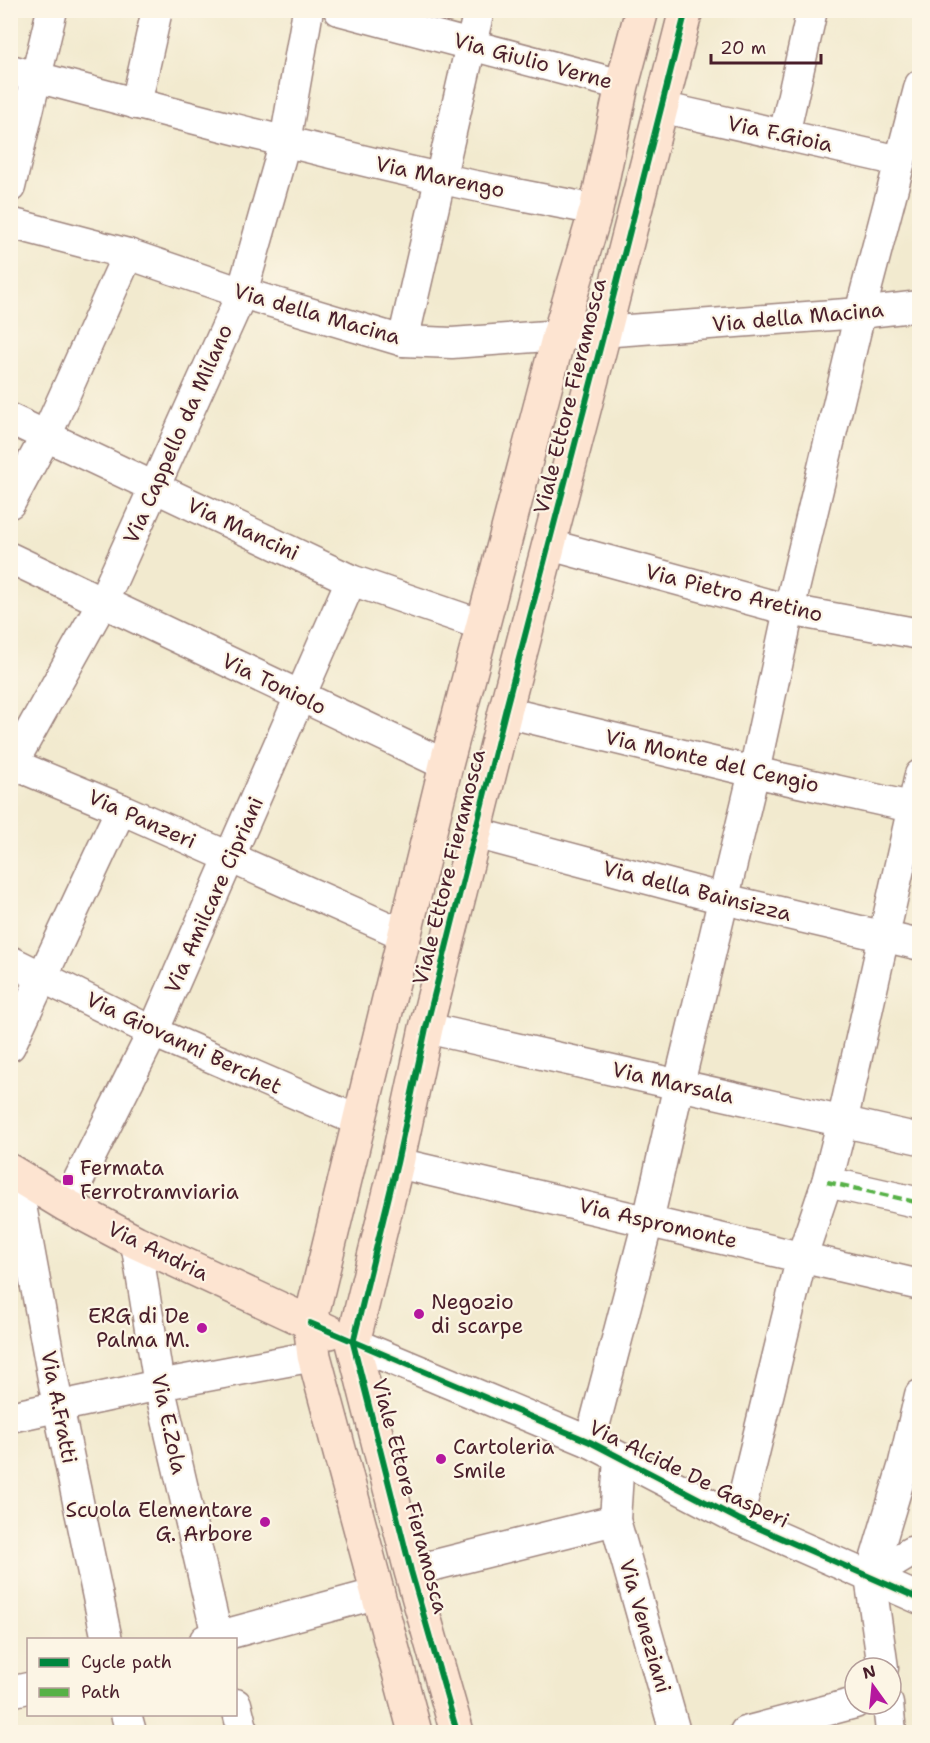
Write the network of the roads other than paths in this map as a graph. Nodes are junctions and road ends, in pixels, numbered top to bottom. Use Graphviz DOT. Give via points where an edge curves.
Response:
graph roads {
  1 [pos="52,10"];
  2 [pos="157,10"];
  3 [pos="308,10"];
  4 [pos="339,10"];
  5 [pos="479,10"];
  6 [pos="642,10"];
  7 [pos="686,10"];
  8 [pos="812,10"];
  9 [pos="471,45"];
  10 [pos="24,73"];
  11 [pos="622,85"];
  12 [pos="920,85"];
  13 [pos="136,105"];
  14 [pos="660,107"];
  15 [pos="784,135"];
  16 [pos="285,142"];
  17 [pos="900,161"];
  18 [pos="440,178"];
  19 [pos="10,187"];
  20 [pos="596,210"];
  21 [pos="10,223"];
  22 [pos="128,255"];
  23 [pos="242,293"];
  24 [pos="920,306"];
  25 [pos="860,313"];
  26 [pos="604,333"];
  27 [pos="560,334"];
  28 [pos="403,341"];
  29 [pos="10,419"];
  30 [pos="46,436"];
  31 [pos="154,487"];
  32 [pos="10,503"];
  33 [pos="549,545"];
  34 [pos="10,558"];
  35 [pos="351,580"];
  36 [pos="103,602"];
  37 [pos="789,610"];
  38 [pos="482,625"];
  39 [pos="920,634"];
  40 [pos="300,697"];
  41 [pos="505,712"];
  42 [pos="11,765"];
  43 [pos="446,765"];
  44 [pos="754,772"];
  45 [pos="920,776"];
  46 [pos="916,808"];
  47 [pos="121,809"];
  48 [pos="475,833"];
  49 [pos="231,858"];
  50 [pos="723,899"];
  51 [pos="405,935"];
  52 [pos="883,937"];
  53 [pos="920,945"];
  54 [pos="10,961"];
  55 [pos="44,976"];
  56 [pos="426,1028"];
  57 [pos="153,1032"];
  58 [pos="10,1046"];
  59 [pos="679,1084"];
  60 [pos="358,1121"];
  61 [pos="842,1122"];
  62 [pos="920,1139"];
  63 [pos="397,1163"];
  64 [pos="13,1172"];
  65 [pos="827,1182"];
  66 [pos="920,1203"];
  67 [pos="66,1205"];
  68 [pos="648,1221"];
  69 [pos="136,1242"];
  70 [pos="802,1256"];
  71 [pos="920,1285"];
  72 [pos="310,1323"];
  73 [pos="353,1343"];
  74 [pos="315,1356"];
  75 [pos="159,1385"];
  76 [pos="920,1395"];
  77 [pos="58,1406"];
  78 [pos="10,1417"];
  79 [pos="590,1442"];
  80 [pos="619,1458"];
  81 [pos="911,1466"];
  82 [pos="738,1519"];
  83 [pos="615,1520"];
  84 [pos="920,1551"];
  85 [pos="411,1571"];
  86 [pos="870,1577"];
  87 [pos="379,1593"];
  88 [pos="920,1599"];
  89 [pos="108,1638"];
  90 [pos="213,1638"];
  91 [pos="881,1656"];
  92 [pos="27,1688"];
  93 [pos="10,1692"];
  94 [pos="843,1705"];
  95 [pos="237,1708"];
  96 [pos="127,1716"];
  97 [pos="889,1716"];
  98 [pos="131,1732"];
  99 [pos="243,1732"];
  100 [pos="416,1732"];
  101 [pos="458,1732"];
  102 [pos="675,1732"];
  103 [pos="745,1732"];
  104 [pos="891,1732"];
  1 -- 10 [label="street"];
  2 -- 13 [label="street"];
  3 -- 16 [label="street, Via Cappello da Milano"];
  4 -- 9 [label="street, Via Giulio Verne"];
  5 -- 9 [label="street"];
  6 -- 11 [label="main road, Viale Ettore Fieramosca"];
  7 -- 14 [label="main road, Viale Ettore Fieramosca"];
  8 -- 15 [label="street"];
  9 -- 11 [label="street, Via Giulio Verne"];
  9 -- 18 [label="street"];
  10 -- 13 [label="street, Via Marengo"];
  10 -- 19 [label="street"];
  11 -- 20 [label="main road, Viale Ettore Fieramosca"];
  12 -- 17 [label="street"];
  13 -- 16 [label="street, Via Marengo"];
  14 -- 15 [label="street, Via F.Gioia"];
  14 -- 26 [label="main road, Viale Ettore Fieramosca"];
  15 -- 17 [label="street, Via F.Gioia"];
  16 -- 18 [label="street, Via Marengo"];
  16 -- 23 [label="street, Via Cappello da Milano"];
  17 -- 25 [label="street"];
  18 -- 20 [label="street, Via Marengo"];
  18 -- 28 [label="street"];
  20 -- 27 [label="main road, Viale Ettore Fieramosca"];
  21 -- 22 [label="street, Via della Macina"];
  22 -- 23 [label="street, Via della Macina"];
  22 -- 30 [label="street"];
  23 -- 28 [label="street, Via della Macina"];
  23 -- 31 [label="street, Via Cappello da Milano"];
  24 -- 25 [label="street, Via della Macina"];
  25 -- 26 [label="street, Via della Macina"];
  25 -- 37 [label="street"];
  26 -- 27 [label="street, Via della Macina"];
  26 -- 33 [label="main road, Viale Ettore Fieramosca"];
  27 -- 28 [label="street, Via della Macina" via="452,343"];
  27 -- 38 [label="main road, Viale Ettore Fieramosca"];
  29 -- 30 [label="street, Via Mancini"];
  30 -- 31 [label="street, Via Mancini"];
  30 -- 32 [label="street"];
  31 -- 35 [label="street, Via Mancini"];
  31 -- 36 [label="street, Via Cappello da Milano"];
  33 -- 37 [label="street, Via Pietro Aretino"];
  33 -- 41 [label="main road, Viale Ettore Fieramosca"];
  34 -- 36 [label="street, Via Toniolo"];
  35 -- 38 [label="street, Via Mancini"];
  35 -- 40 [label="street, Via Amilcare Cipriani"];
  36 -- 40 [label="street, Via Toniolo"];
  36 -- 42 [label="street, Via Cappello da Milano"];
  37 -- 39 [label="street, Via Pietro Aretino"];
  37 -- 44 [label="street"];
  38 -- 43 [label="main road, Viale Ettore Fieramosca"];
  40 -- 43 [label="street, Via Toniolo"];
  40 -- 49 [label="street, Via Amilcare Cipriani"];
  41 -- 44 [label="street, Via Monte del Cengio"];
  41 -- 48 [label="main road, Viale Ettore Fieramosca"];
  42 -- 47 [label="street, Via Panzeri"];
  43 -- 51 [label="main road, Viale Ettore Fieramosca"];
  44 -- 46 [label="street, Via Monte del Cengio"];
  44 -- 50 [label="street"];
  45 -- 46 [label="street"];
  46 -- 52 [label="street"];
  47 -- 49 [label="street, Via Panzeri"];
  47 -- 55 [label="street"];
  48 -- 50 [label="street, Via della Bainsizza"];
  48 -- 56 [label="main road, Viale Ettore Fieramosca"];
  49 -- 51 [label="street, Via Panzeri"];
  49 -- 57 [label="street, Via Amilcare Cipriani"];
  50 -- 52 [label="street, Via della Bainsizza"];
  50 -- 59 [label="street"];
  51 -- 60 [label="main road, Viale Ettore Fieramosca"];
  52 -- 53 [label="street, Via della Bainsizza"];
  52 -- 61 [label="street"];
  54 -- 55 [label="street, Via Giovanni Berchet"];
  55 -- 57 [label="street, Via Giovanni Berchet"];
  55 -- 58 [label="street"];
  56 -- 59 [label="street, Via Marsala"];
  56 -- 63 [label="main road, Viale Ettore Fieramosca"];
  57 -- 60 [label="street, Via Giovanni Berchet"];
  57 -- 67 [label="street, Via Amilcare Cipriani"];
  59 -- 61 [label="street, Via Marsala"];
  59 -- 68 [label="street"];
  60 -- 72 [label="main road, Viale Ettore Fieramosca"];
  61 -- 62 [label="street, Via Marsala"];
  61 -- 65 [label="street"];
  63 -- 68 [label="street, Via Aspromonte"];
  63 -- 73 [label="main road, Viale Ettore Fieramosca"];
  64 -- 67 [label="main road, Via Andria"];
  64 -- 77 [label="street, Via A.Fratti"];
  65 -- 66 [label="street"];
  65 -- 70 [label="street"];
  67 -- 69 [label="main road, Via Andria"];
  68 -- 70 [label="street, Via Aspromonte"];
  68 -- 79 [label="street"];
  69 -- 72 [label="main road, Via Andria"];
  69 -- 75 [label="street, Via E.Zola"];
  70 -- 71 [label="street, Via Aspromonte"];
  70 -- 82 [label="street"];
  72 -- 73 [label="main road, Via Alcide De Gasperi"];
  72 -- 74 [label="main road, Viale Ettore Fieramosca"];
  73 -- 79 [label="street, Via Alcide De Gasperi"];
  73 -- 85 [label="main road, Viale Ettore Fieramosca"];
  74 -- 75 [label="street"];
  74 -- 87 [label="main road, Viale Ettore Fieramosca"];
  75 -- 77 [label="street"];
  75 -- 90 [label="street, Via E.Zola"];
  76 -- 81 [label="street"];
  77 -- 78 [label="street"];
  77 -- 89 [label="street, Via A.Fratti"];
  79 -- 80 [label="street, Via Alcide De Gasperi"];
  80 -- 82 [label="street, Via Alcide De Gasperi"];
  80 -- 83 [label="street, Via Veneziani"];
  81 -- 86 [label="street"];
  82 -- 86 [label="street, Via Alcide De Gasperi"];
  83 -- 85 [label="street"];
  83 -- 102 [label="street, Via Veneziani"];
  84 -- 86 [label="street" via="911,1552"];
  85 -- 101 [label="main road, Viale Ettore Fieramosca"];
  86 -- 88 [label="street, Via Alcide De Gasperi"];
  86 -- 91 [label="street"];
  87 -- 90 [label="street"];
  87 -- 100 [label="main road, Viale Ettore Fieramosca"];
  92 -- 93 [label="street"];
  94 -- 103 [label="street"];
  95 -- 99 [label="street"];
  96 -- 98 [label="street"];
  97 -- 104 [label="street"];
}
